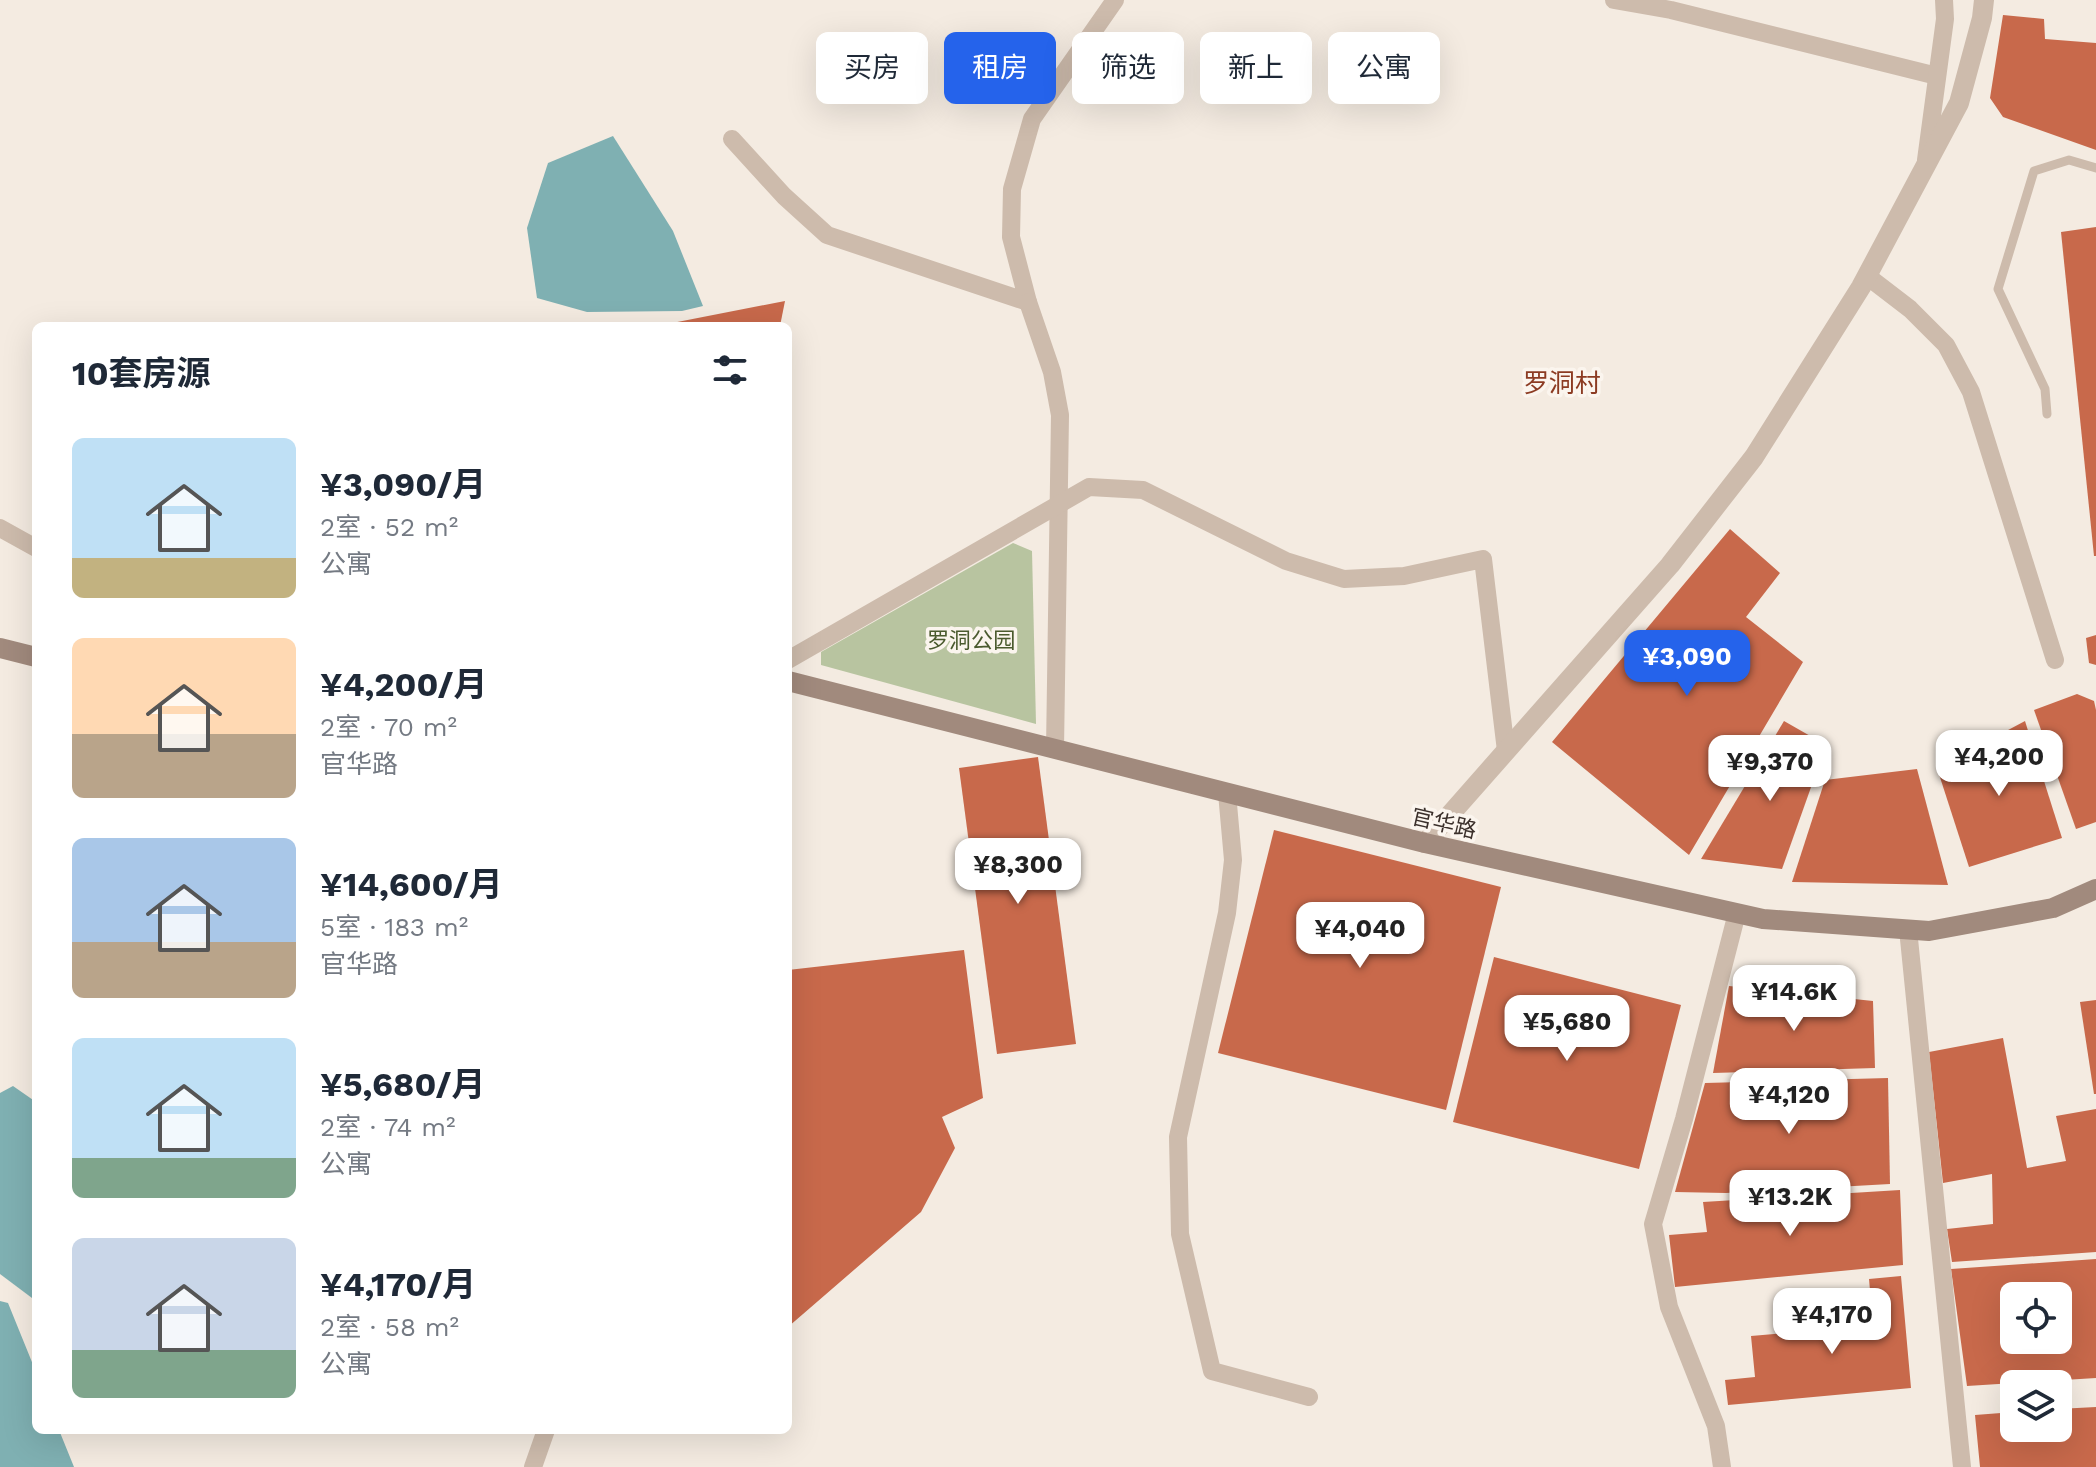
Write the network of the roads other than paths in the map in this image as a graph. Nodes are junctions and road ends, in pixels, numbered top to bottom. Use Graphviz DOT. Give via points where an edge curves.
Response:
graph roads {
  1 [pos="1115,0"];
  2 [pos="1614,0"];
  3 [pos="1944,0"];
  4 [pos="1984,0"];
  5 [pos="1937,76"];
  6 [pos="732,139"];
  7 [pos="1925,167"];
  8 [pos="2096,168"];
  9 [pos="1867,276"];
  10 [pos="1028,302"];
  11 [pos="2047,414"];
  12 [pos="1058,505"];
  13 [pos="0,528"];
  14 [pos="32,546"];
  15 [pos="0,648"];
  16 [pos="32,656"];
  17 [pos="792,658"];
  18 [pos="2055,660"];
  19 [pos="792,682"];
  20 [pos="1055,749"];
  21 [pos="1506,751"];
  22 [pos="1227,793"];
  23 [pos="1425,843"];
  24 [pos="2096,889"];
  25 [pos="1737,913"];
  26 [pos="1908,929"];
  27 [pos="1309,1397"];
  28 [pos="545,1434"];
  29 [pos="533,1467"];
  30 [pos="1722,1467"];
  31 [pos="1962,1467"];
  1 -- 10 [label="street" via="1032,119 1012,189 1011,237"];
  2 -- 5 [label="street"];
  3 -- 5 [label="street"];
  4 -- 7 [label="street" via="1959,103"];
  5 -- 7 [label="street"];
  6 -- 10 [label="street" via="827,235"];
  7 -- 9 [label="street"];
  8 -- 11 [label="lane" via="2069,160 2034,171 1998,289 2045,389"];
  9 -- 18 [label="street" via="1946,345 1971,392"];
  9 -- 21 [label="street" via="1754,457 1670,565"];
  10 -- 12 [label="street" via="1052,372 1060,415"];
  12 -- 17 [label="street"];
  12 -- 20 [label="street"];
  12 -- 21 [label="street" via="1089,487 1143,490 1286,561 1344,579 1404,576 1483,559"];
  13 -- 14 [label="street"];
  15 -- 16 [label="main road"];
  19 -- 20 [label="main road, 官华路"];
  20 -- 22 [label="main road, 官华路"];
  21 -- 23 [label="street"];
  22 -- 23 [label="main road, 官华路"];
  22 -- 27 [label="street" via="1233,860 1227,913 1178,1137 1180,1234 1212,1371"];
  23 -- 25 [label="main road, 官华路"];
  24 -- 26 [label="main road, 官华路" via="2053,908 1929,931"];
  25 -- 26 [label="main road, 官华路"];
  25 -- 30 [label="street" via="1653,1224 1669,1307 1716,1426"];
  26 -- 31 [label="street"];
  28 -- 29 [label="street"];
}
